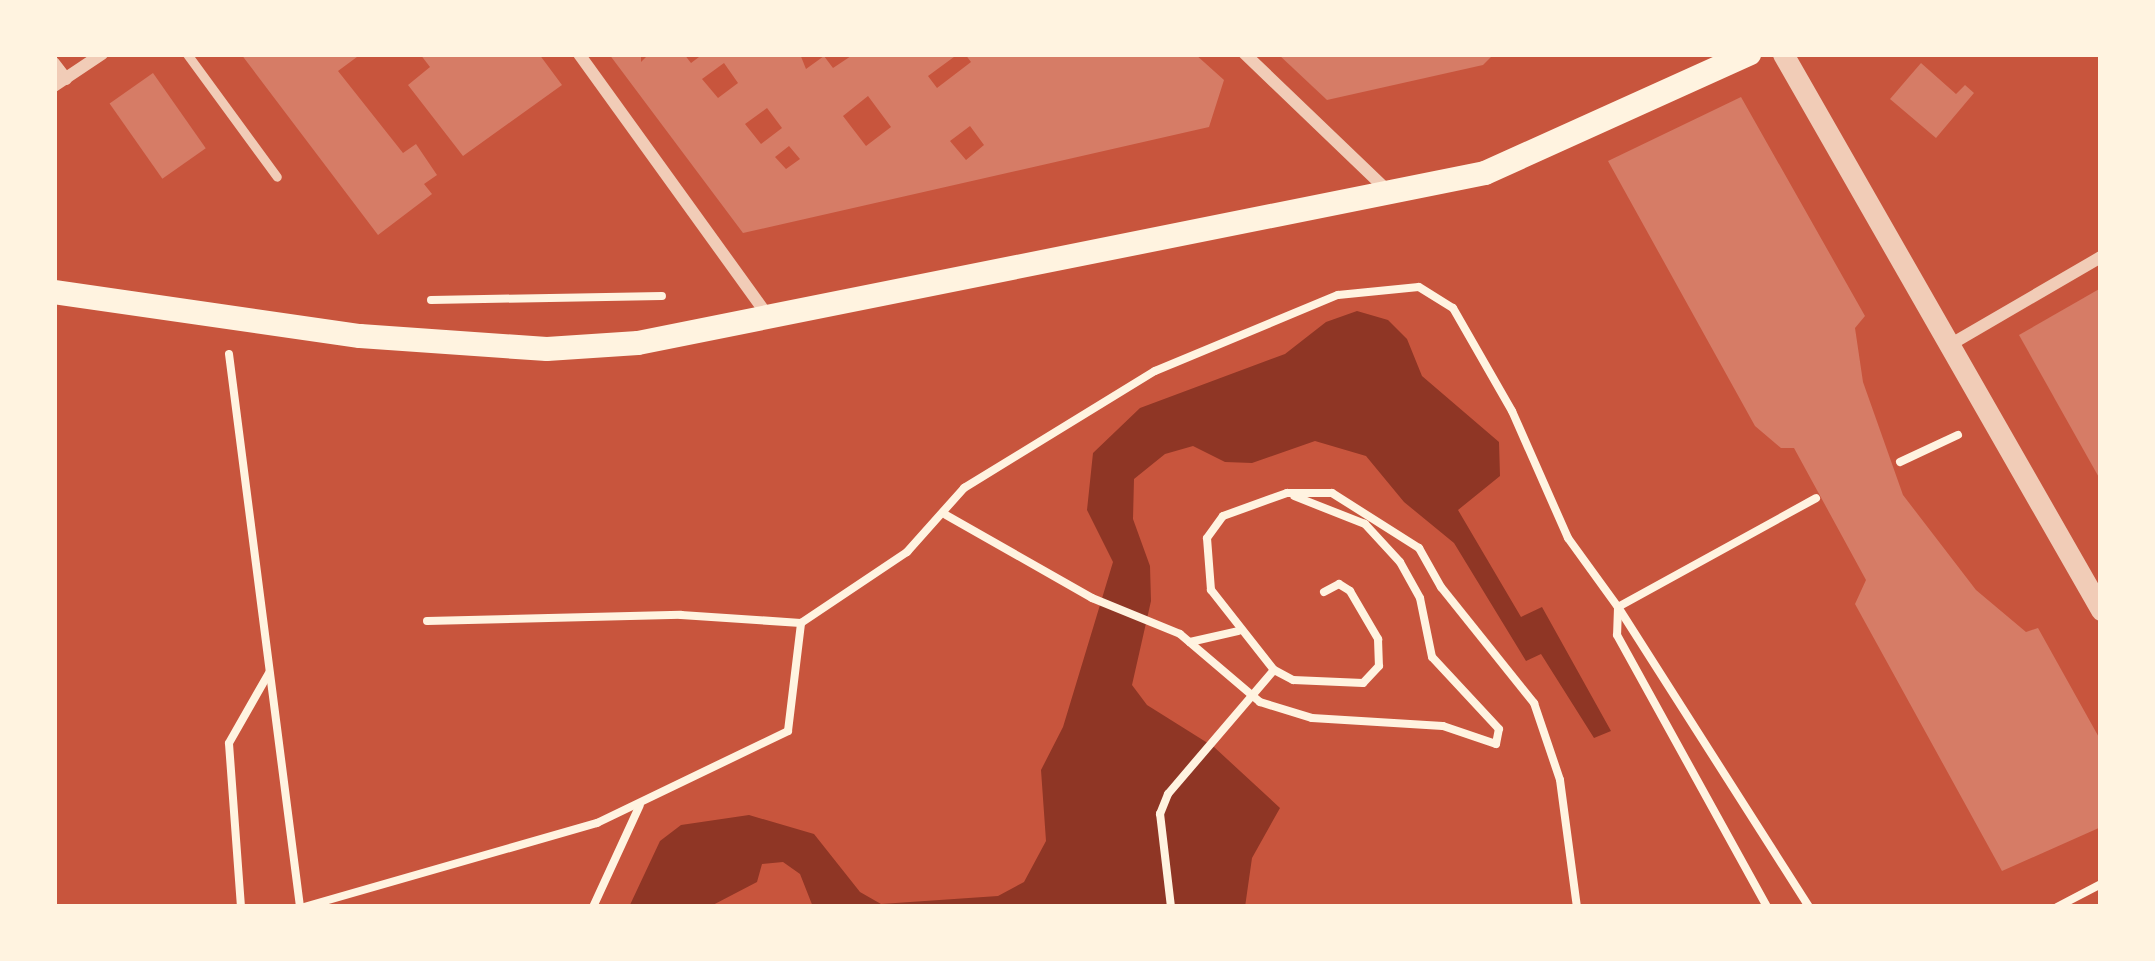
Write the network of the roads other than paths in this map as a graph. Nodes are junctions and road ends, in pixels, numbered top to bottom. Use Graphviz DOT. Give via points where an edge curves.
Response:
graph roads {
  1 [pos="102,54"];
  2 [pos="187,54"];
  3 [pos="579,54"];
  4 [pos="1245,54"];
  5 [pos="1749,54"];
  6 [pos="1783,54"];
  7 [pos="54,63"];
  8 [pos="60,83"];
  9 [pos="277,178"];
  10 [pos="1393,195"];
  11 [pos="2101,257"];
  12 [pos="54,292"];
  13 [pos="770,321"];
  14 [pos="1953,344"];
  15 [pos="2101,610"];
  1 -- 8 [label="street"];
  2 -- 9 [label="lane"];
  3 -- 13 [label="street" via="750,282"];
  4 -- 10 [label="street"];
  5 -- 10 [label="main road" via="1543,151"];
  6 -- 14 [label="street"];
  7 -- 8 [label="street"];
  10 -- 13 [label="main road" via="1172,233"];
  11 -- 14 [label="street"];
  12 -- 13 [label="main road" via="360,336 547,349 638,344"];
  14 -- 15 [label="street"];
}
